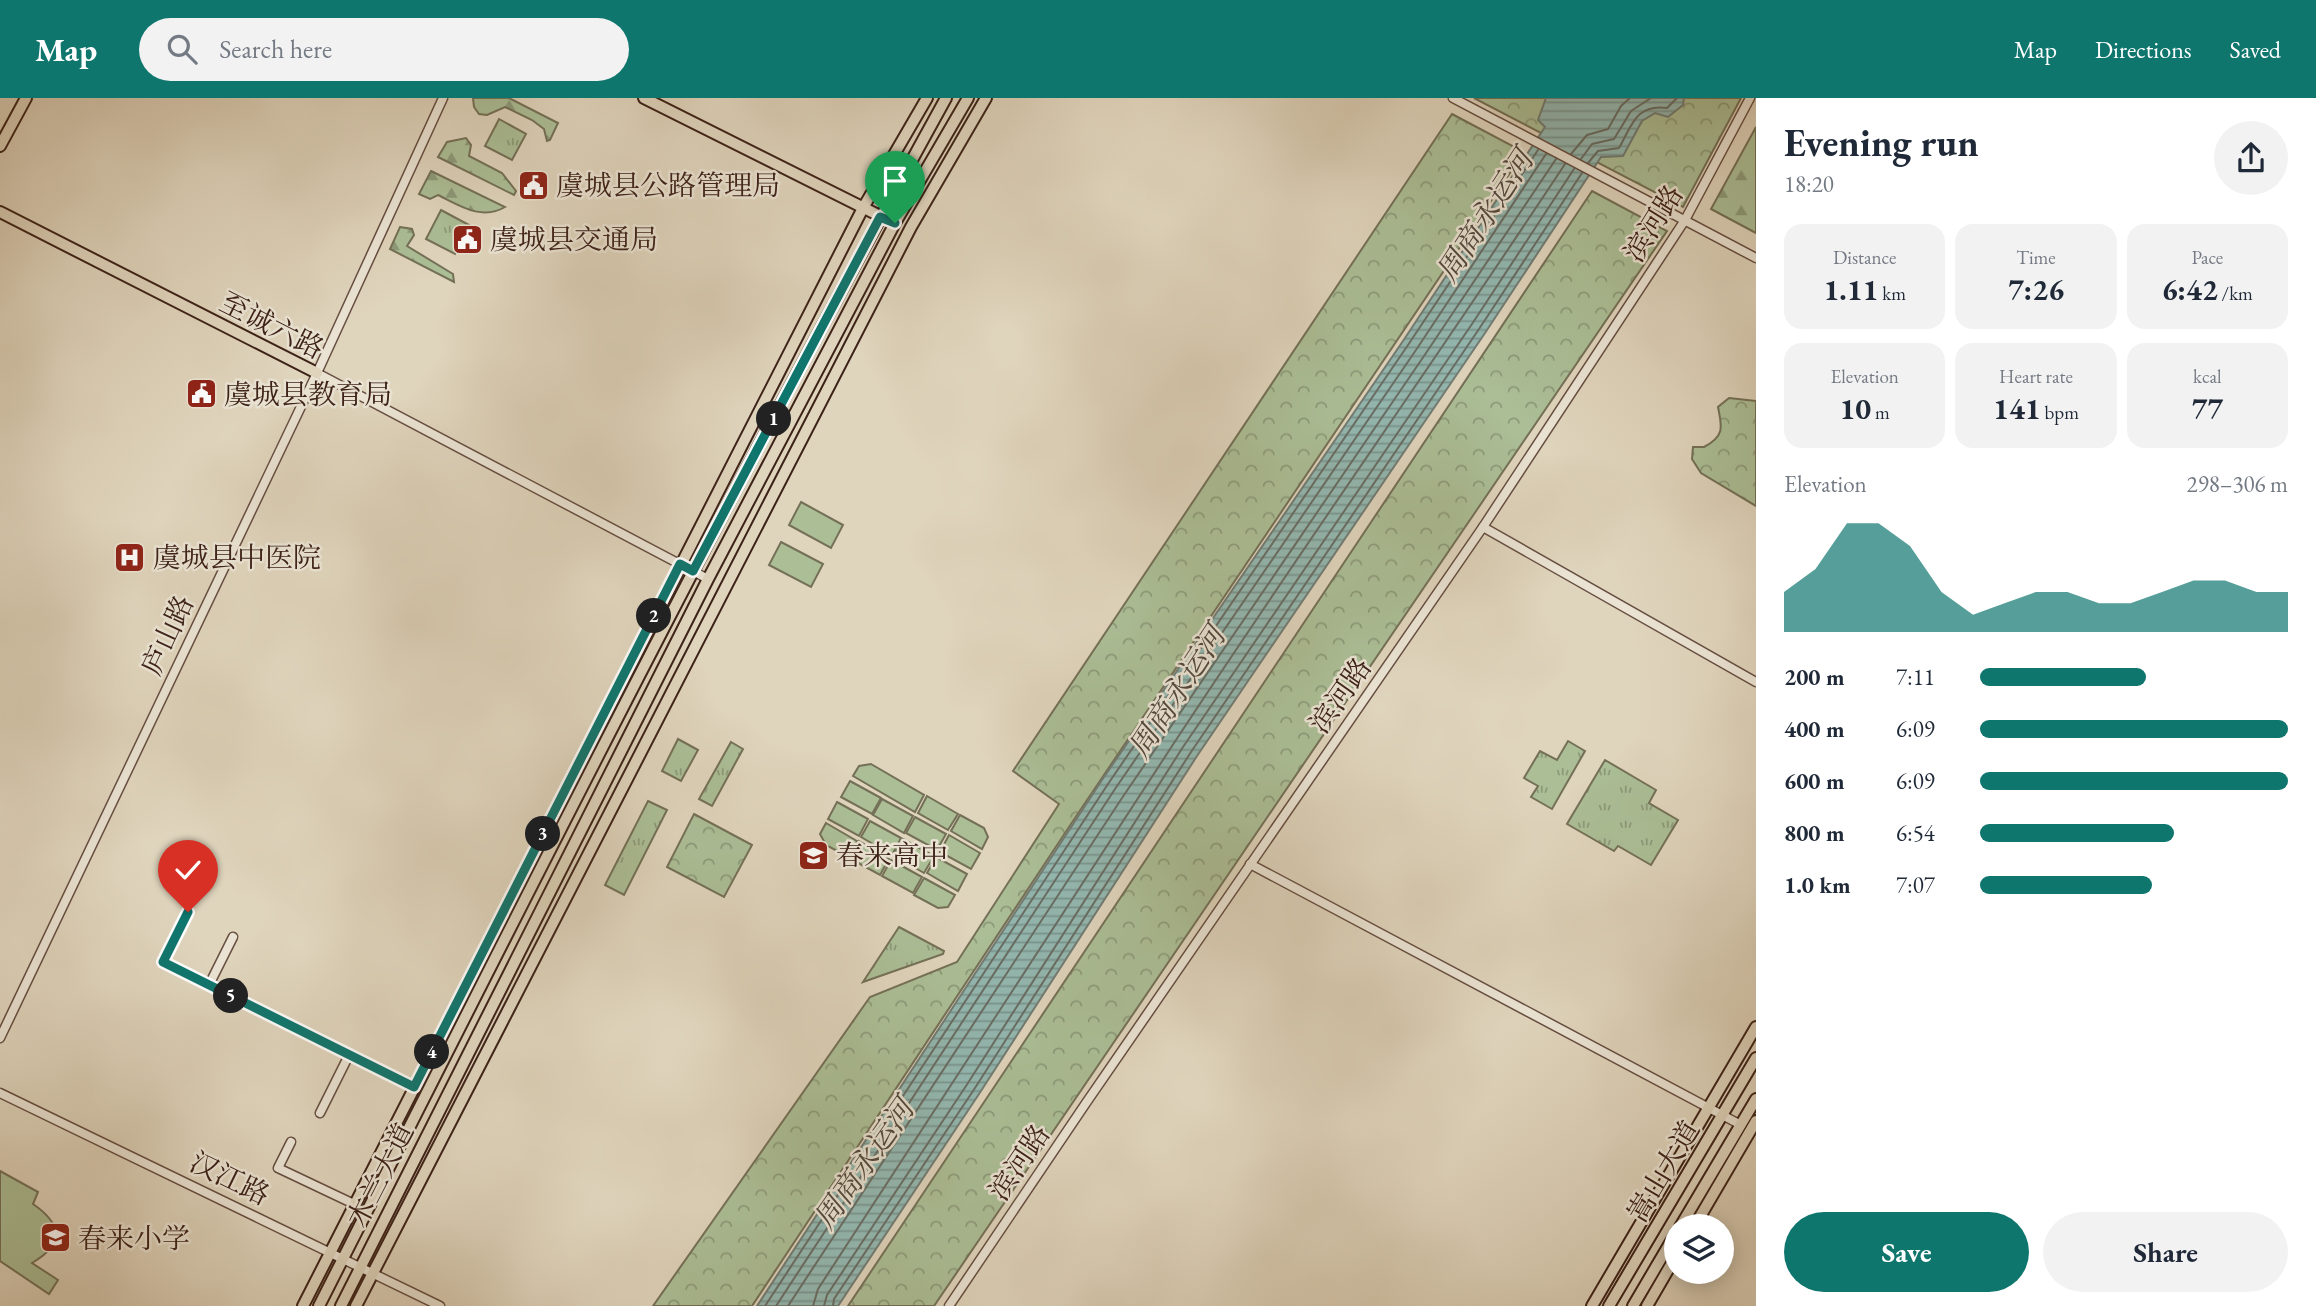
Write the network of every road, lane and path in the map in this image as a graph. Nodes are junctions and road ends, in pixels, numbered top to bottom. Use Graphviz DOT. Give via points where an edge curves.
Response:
graph roads {
  1 [pos="26,98"];
  2 [pos="443,98"];
  3 [pos="644,98"];
  4 [pos="927,98"];
  5 [pos="946,98"];
  6 [pos="968,98"];
  7 [pos="986,98"];
  8 [pos="1453,98"];
  9 [pos="1750,98"];
  10 [pos="0,146"];
  11 [pos="863,208"];
  12 [pos="0,212"];
  13 [pos="880,217"];
  14 [pos="1685,220"];
  15 [pos="895,223"];
  16 [pos="1756,258"];
  17 [pos="317,373"];
  18 [pos="1483,527"];
  19 [pos="680,564"];
  20 [pos="693,571"];
  21 [pos="708,579"];
  22 [pos="1756,682"];
  23 [pos="1250,864"];
  24 [pos="188,912"];
  25 [pos="233,937"];
  26 [pos="209,985"];
  27 [pos="1756,1027"];
  28 [pos="0,1038"];
  29 [pos="349,1055"];
  30 [pos="1756,1058"];
  31 [pos="414,1087"];
  32 [pos="0,1093"];
  33 [pos="1756,1099"];
  34 [pos="1709,1107"];
  35 [pos="320,1113"];
  36 [pos="1723,1114"];
  37 [pos="1756,1121"];
  38 [pos="1741,1125"];
  39 [pos="291,1142"];
  40 [pos="354,1205"];
  41 [pos="1688,1214"];
  42 [pos="1702,1214"];
  43 [pos="330,1252"];
  44 [pos="1664,1253"];
  45 [pos="344,1258"];
  46 [pos="359,1266"];
  47 [pos="372,1272"];
  48 [pos="1664,1277"];
  49 [pos="303,1306"];
  50 [pos="320,1306"];
  51 [pos="341,1306"];
  52 [pos="356,1306"];
  53 [pos="440,1306"];
  54 [pos="949,1306"];
  55 [pos="1592,1306"];
  56 [pos="1609,1306"];
  57 [pos="1633,1306"];
  58 [pos="1647,1306"];
  1 -- 10 [label="main road"];
  2 -- 17 [label="street, 庐山路"];
  3 -- 11 [label="main road"];
  4 -- 11 [label="main road"];
  5 -- 13 [label="main road, 木兰大道"];
  6 -- 15 [label="main road, 木兰大道"];
  7 -- 47 [label="main road" via="911,227"];
  8 -- 14 [label="street"];
  9 -- 14 [label="street, 滨河路"];
  11 -- 13 [label="main road"];
  11 -- 19 [label="main road"];
  12 -- 17 [label="main road, 至诚六路"];
  13 -- 15 [label="main road"];
  13 -- 20 [label="main road, 木兰大道"];
  14 -- 16 [label="street"];
  14 -- 18 [label="street, 滨河路"];
  15 -- 21 [label="main road, 木兰大道"];
  17 -- 19 [label="street, 至诚六路"];
  17 -- 28 [label="street, 庐山路"];
  18 -- 22 [label="street"];
  18 -- 23 [label="street, 滨河路"];
  19 -- 20 [label="street, 至诚六路"];
  19 -- 31 [label="main road"];
  20 -- 21 [label="street, 至诚六路"];
  20 -- 45 [label="main road, 木兰大道"];
  21 -- 46 [label="main road, 木兰大道"];
  23 -- 34 [label="street"];
  23 -- 54 [label="street, 滨河路"];
  24 -- 26 [label="street" via="163,962"];
  25 -- 26 [label="street"];
  26 -- 29 [label="street"];
  27 -- 34 [label="main road"];
  29 -- 31 [label="street"];
  29 -- 35 [label="street"];
  30 -- 36 [label="main road, 嵩山大道"];
  31 -- 40 [label="main road"];
  32 -- 43 [label="street, 汉江路"];
  33 -- 38 [label="main road, 嵩山大道"];
  34 -- 36 [label="street"];
  34 -- 55 [label="main road"];
  36 -- 38 [label="street"];
  36 -- 56 [label="main road, 嵩山大道"];
  37 -- 42 [label="main road"];
  38 -- 41 [label="main road, 嵩山大道"];
  39 -- 40 [label="street" via="278,1168"];
  40 -- 43 [label="main road"];
  43 -- 45 [label="street, 汉江路"];
  43 -- 49 [label="main road"];
  44 -- 57 [label="main road, 嵩山大道"];
  45 -- 46 [label="street, 汉江路"];
  45 -- 50 [label="main road, 木兰大道"];
  46 -- 47 [label="street, 汉江路"];
  46 -- 51 [label="main road, 木兰大道"];
  47 -- 52 [label="main road"];
  47 -- 53 [label="street, 汉江路"];
  48 -- 58 [label="main road"];
}
